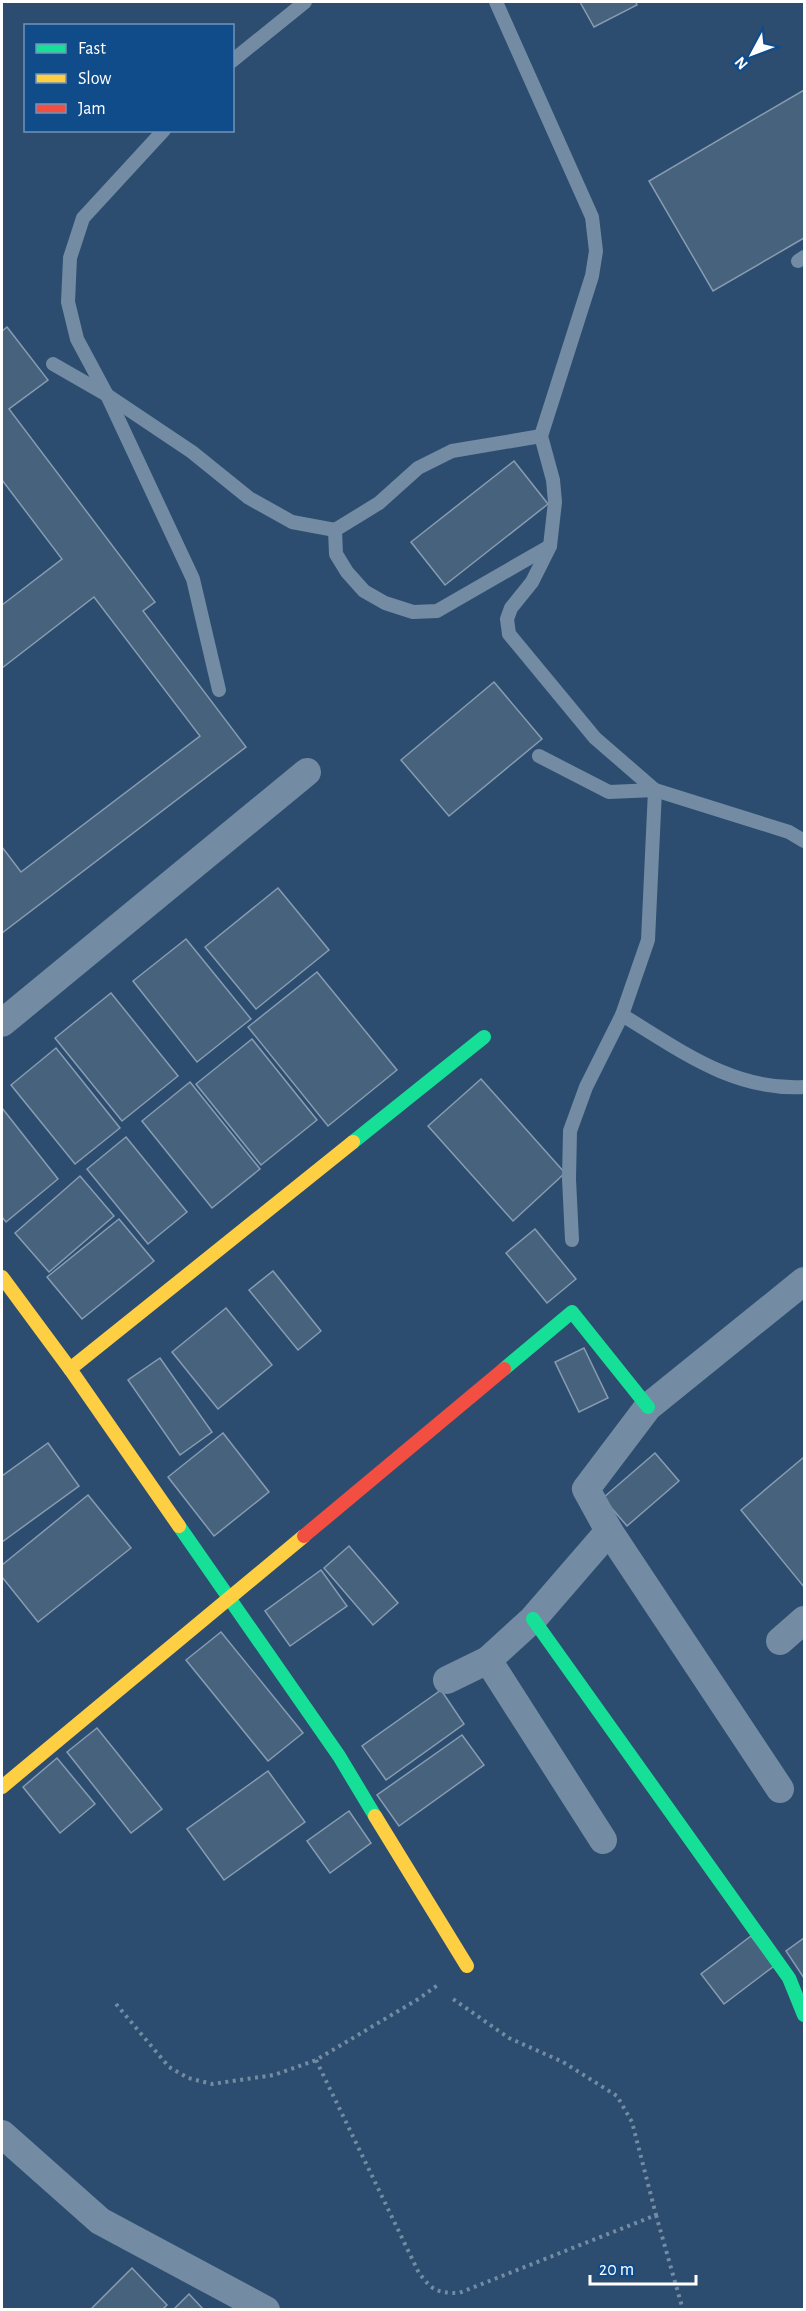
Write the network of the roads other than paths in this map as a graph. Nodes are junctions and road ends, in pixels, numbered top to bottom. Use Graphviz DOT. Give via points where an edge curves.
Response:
graph roads {
  1 [pos="305,2"];
  2 [pos="496,2"];
  3 [pos="234,59"];
  4 [pos="162,132"];
  5 [pos="53,364"];
  6 [pos="107,394"];
  7 [pos="541,436"];
  8 [pos="335,530"];
  9 [pos="550,546"];
  10 [pos="219,690"];
  11 [pos="539,756"];
  12 [pos="307,772"];
  13 [pos="656,790"];
  14 [pos="804,841"];
  15 [pos="622,1015"];
  16 [pos="2,1023"];
  17 [pos="484,1037"];
  18 [pos="804,1087"];
  19 [pos="573,1240"];
  20 [pos="2,1276"];
  21 [pos="804,1281"];
  22 [pos="70,1369"];
  23 [pos="648,1407"];
  24 [pos="609,1531"];
  25 [pos="229,1599"];
  26 [pos="533,1619"];
  27 [pos="804,1620"];
  28 [pos="780,1641"];
  29 [pos="488,1660"];
  30 [pos="447,1680"];
  31 [pos="2,1787"];
  32 [pos="780,1789"];
  33 [pos="603,1840"];
  34 [pos="467,1965"];
  35 [pos="804,2015"];
  36 [pos="2,2134"];
  37 [pos="266,2310"];
  1 -- 3 [label="lane"];
  2 -- 7 [label="lane" via="592,217 596,251 592,276"];
  4 -- 6 [label="lane" via="83,218 70,258 68,302 77,339"];
  5 -- 6 [label="lane"];
  6 -- 8 [label="lane" via="192,452 249,498 292,522"];
  6 -- 10 [label="lane" via="193,579"];
  7 -- 8 [label="lane" via="452,451 418,468 379,503"];
  7 -- 9 [label="lane" via="555,502"];
  8 -- 9 [label="lane" via="336,554 364,591 413,612 437,611"];
  9 -- 13 [label="lane" via="532,582 512,608 507,619 509,634 595,738"];
  11 -- 13 [label="lane" via="609,792"];
  12 -- 16 [label="street"];
  13 -- 14 [label="lane" via="789,832"];
  13 -- 15 [label="lane" via="648,940"];
  15 -- 18 [label="lane" via="706,1066 754,1084 780,1089"];
  15 -- 19 [label="lane" via="586,1087 570,1131"];
  17 -- 22 [label="street"];
  20 -- 22 [label="street"];
  21 -- 23 [label="street"];
  22 -- 25 [label="street"];
  23 -- 24 [label="street" via="586,1489"];
  23 -- 25 [label="street" via="572,1312"];
  24 -- 26 [label="street"];
  24 -- 32 [label="street"];
  25 -- 31 [label="street"];
  25 -- 34 [label="street" via="339,1756"];
  26 -- 29 [label="street"];
  26 -- 35 [label="street" via="789,1978"];
  27 -- 28 [label="street"];
  29 -- 30 [label="street"];
  29 -- 33 [label="street"];
  36 -- 37 [label="street" via="100,2221"];
}
